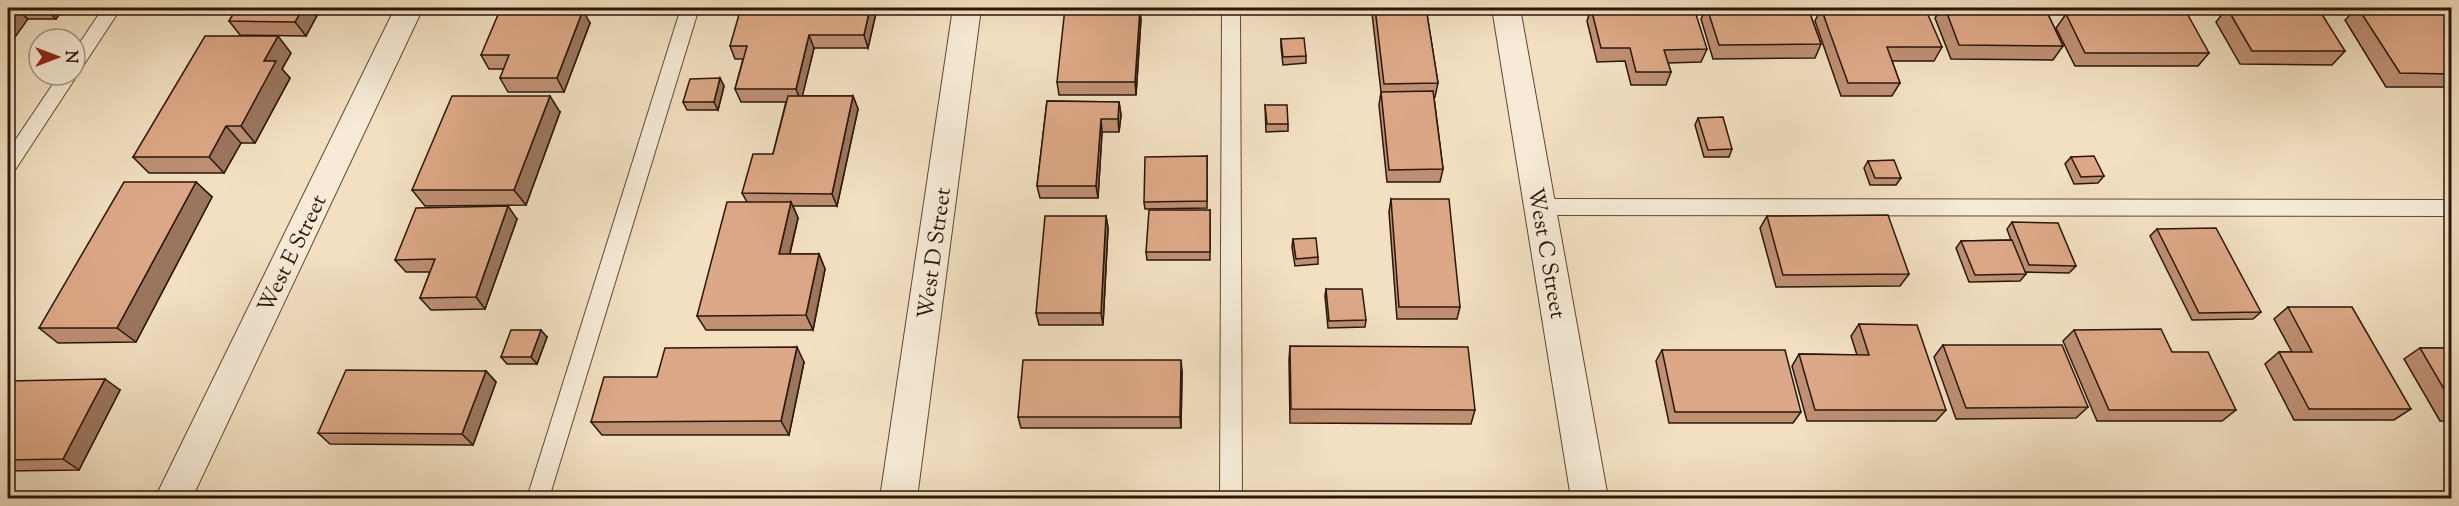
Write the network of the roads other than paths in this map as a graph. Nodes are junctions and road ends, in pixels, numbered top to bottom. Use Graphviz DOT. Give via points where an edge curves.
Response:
graph roads {
  1 [pos="112,8"];
  2 [pos="409,8"];
  3 [pos="690,8"];
  4 [pos="967,8"];
  5 [pos="1231,8"];
  6 [pos="1506,8"];
  7 [pos="87,46"];
  8 [pos="60,87"];
  9 [pos="8,165"];
  10 [pos="1540,207"];
  11 [pos="2451,208"];
  12 [pos="173,498"];
  13 [pos="538,498"];
  14 [pos="898,498"];
  15 [pos="1231,498"];
  16 [pos="1590,498"];
  1 -- 7 [label="lane"];
  2 -- 12 [label="street, West E Street"];
  3 -- 13 [label="lane"];
  4 -- 14 [label="street, West D Street"];
  5 -- 15 [label="lane"];
  6 -- 10 [label="street, West C Street"];
  8 -- 9 [label="lane"];
  10 -- 11 [label="lane"];
  10 -- 16 [label="street, West C Street"];
}
